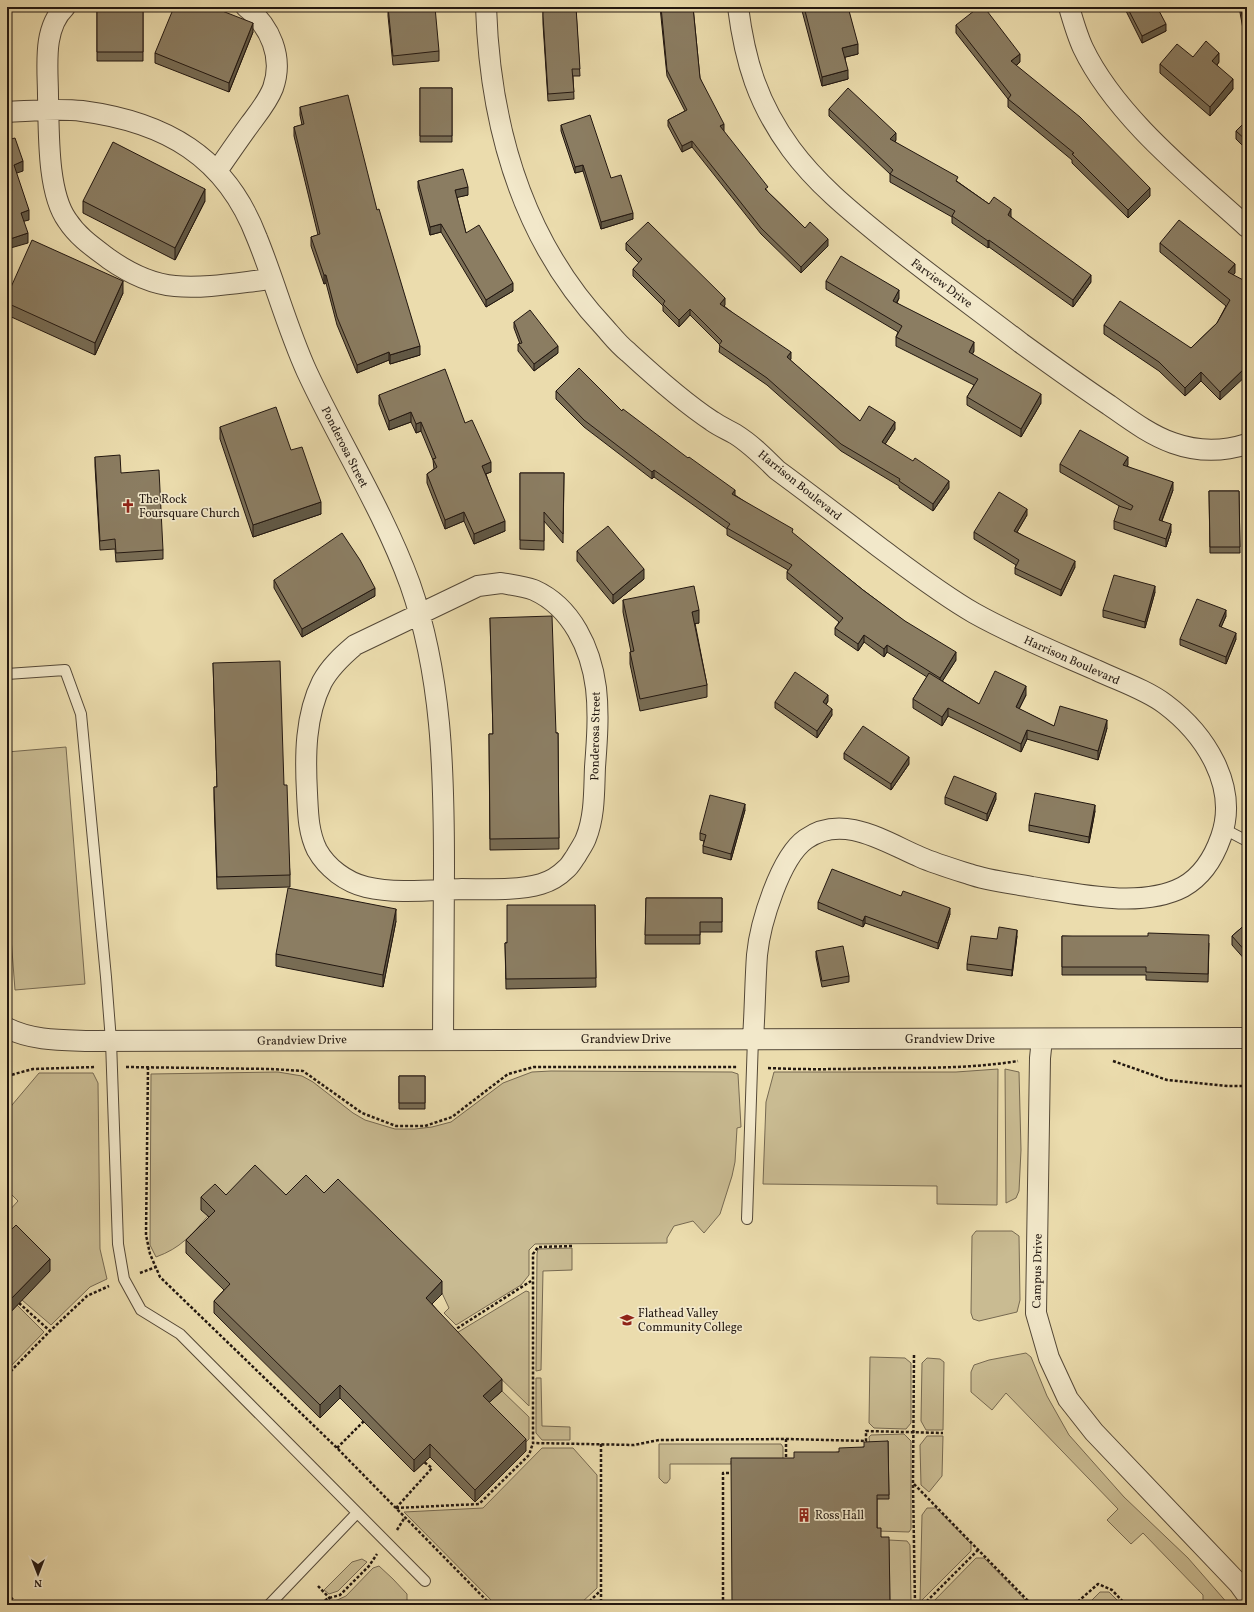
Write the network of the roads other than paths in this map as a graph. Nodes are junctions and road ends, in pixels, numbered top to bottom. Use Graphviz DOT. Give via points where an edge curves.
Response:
graph roads {
  1 [pos="65,7"];
  2 [pos="246,7"];
  3 [pos="486,7"];
  4 [pos="738,7"];
  5 [pos="1069,7"];
  6 [pos="48,111"];
  7 [pos="7,112"];
  8 [pos="217,171"];
  9 [pos="1247,227"];
  10 [pos="272,279"];
  11 [pos="1247,444"];
  12 [pos="419,615"];
  13 [pos="7,674"];
  14 [pos="1224,829"];
  15 [pos="1247,841"];
  16 [pos="444,890"];
  17 [pos="10,1032"];
  18 [pos="754,1038"];
  19 [pos="1247,1038"];
  20 [pos="443,1039"];
  21 [pos="111,1041"];
  22 [pos="1041,1049"];
  23 [pos="747,1219"];
  24 [pos="357,1513"];
  25 [pos="424,1581"];
  26 [pos="1247,1595"];
  27 [pos="269,1605"];
  1 -- 6 [label="street" via="50,32"];
  2 -- 8 [label="street" via="264,25 272,40 277,71 267,101"];
  3 -- 14 [label="street, Harrison Boulevard" via="487,43 495,104 520,194 556,266 589,311 626,351 668,387 712,421 742,439 777,470 928,583 973,612 1021,637 1140,689 1183,718 1200,736 1213,758 1222,781 1226,805"];
  4 -- 11 [label="street, Farview Drive" via="742,42 753,80 770,116 792,150 820,182 853,213 1050,364 1136,424 1172,443 1191,448 1210,451"];
  5 -- 9 [label="street" via="1082,47 1107,87 1150,137"];
  6 -- 7 [label="street, Ponderosa Street"];
  6 -- 8 [label="street, Ponderosa Street" via="80,111 148,127 189,147"];
  6 -- 10 [label="street" via="54,191 66,220 87,243 114,263 144,279 160,284 192,287"];
  8 -- 10 [label="street, Ponderosa Street" via="247,216"];
  10 -- 12 [label="street, Ponderosa Street" via="288,327 308,373 393,542"];
  12 -- 16 [label="street, Ponderosa Street" via="432,670 440,737 444,803"];
  12 -- 16 [label="street, Ponderosa Street" via="355,645 332,667 322,681 314,702 308,731 308,819 317,850 337,873 350,881 382,889"];
  12 -- 16 [label="street, Ponderosa Street" via="478,586 501,583 534,590 561,609 572,622 587,652 596,688 594,803 586,838 569,867 555,878 540,884"];
  13 -- 21 [label="lane" via="65,670 81,714"];
  14 -- 15 [label="lane"];
  14 -- 18 [label="street, Harrison Boulevard" via="1216,852 1204,871 1186,886 1164,895 1141,898 1069,893 995,881 922,858 857,830 838,828 820,831 804,840 791,854 781,871 767,910 757,952"];
  16 -- 20 [label="street, Ponderosa Street"];
  17 -- 21 [label="street, Grandview Drive" via="40,1039"];
  18 -- 20 [label="street, Grandview Drive"];
  18 -- 22 [label="street, Grandview Drive"];
  18 -- 23 [label="lane"];
  19 -- 22 [label="street, Grandview Drive"];
  20 -- 21 [label="street, Grandview Drive"];
  21 -- 24 [label="lane" via="118,1244 124,1279 140,1310 180,1334"];
  22 -- 26 [label="street, Campus Drive" via="1036,1313 1049,1358 1068,1399 1094,1432"];
  24 -- 25 [label="lane"];
  24 -- 27 [label="lane"];
}
